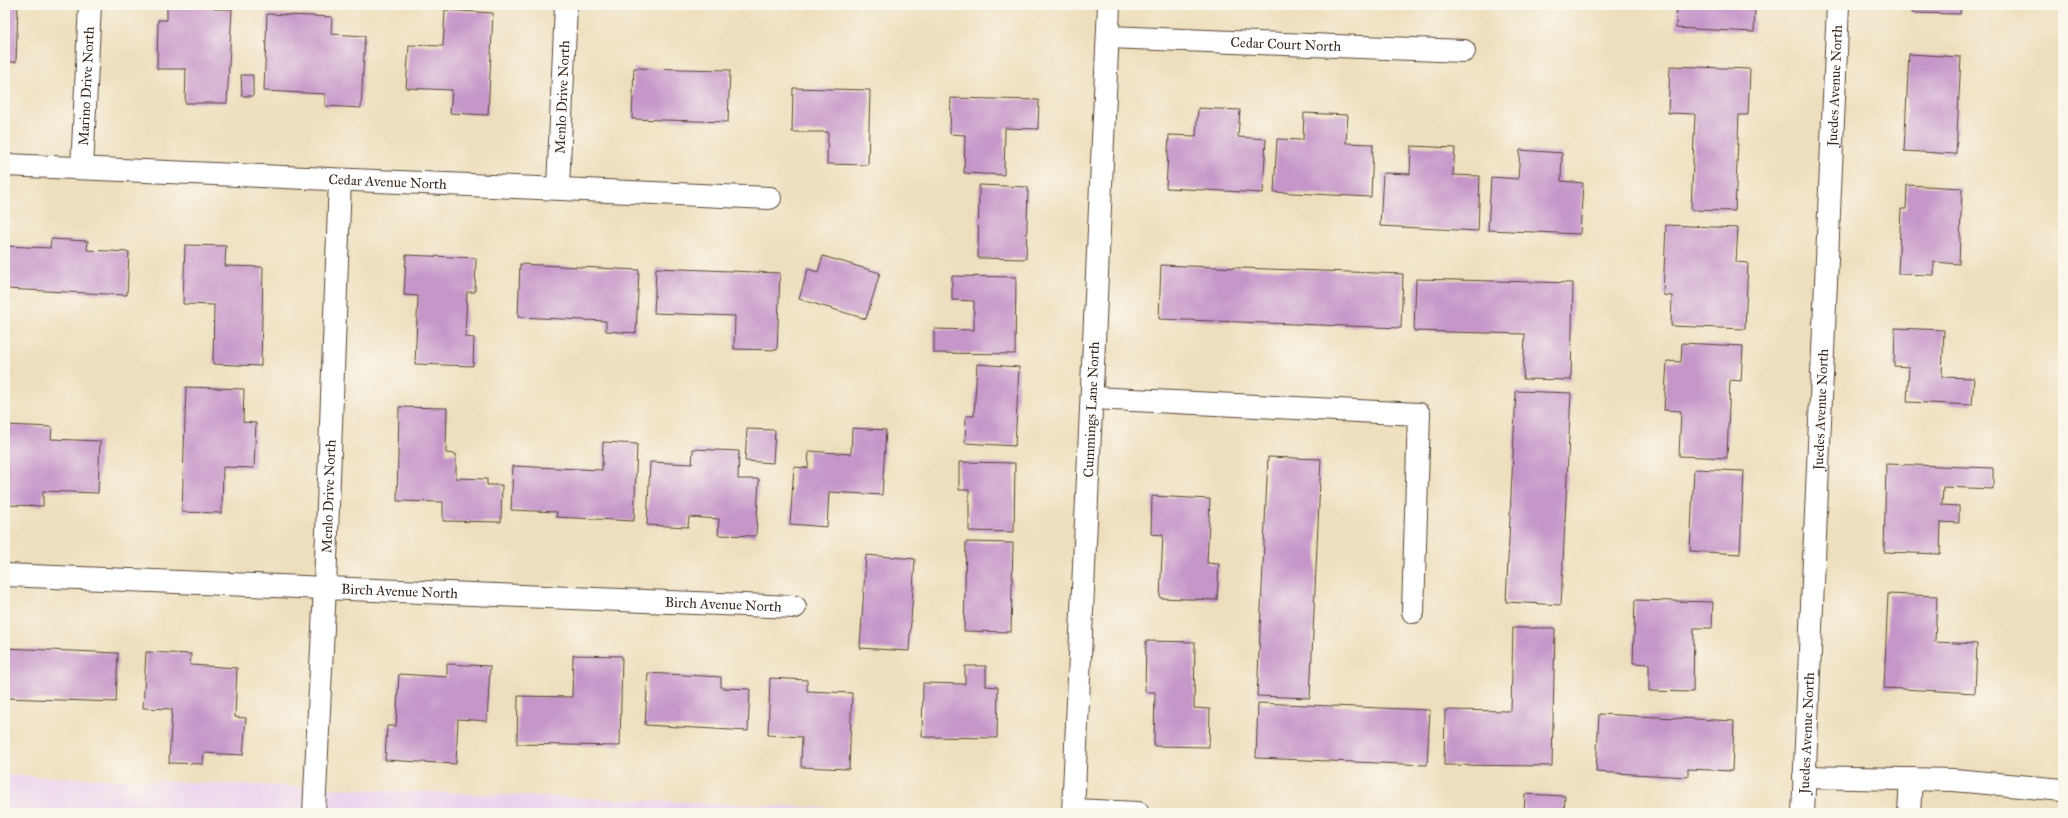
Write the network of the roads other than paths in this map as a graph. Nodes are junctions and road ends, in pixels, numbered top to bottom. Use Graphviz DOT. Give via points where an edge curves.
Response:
graph roads {
  1 [pos="90,5"];
  2 [pos="566,5"];
  3 [pos="1109,5"];
  4 [pos="1838,5"];
  5 [pos="1108,37"];
  6 [pos="1464,51"];
  7 [pos="5,165"];
  8 [pos="82,168"];
  9 [pos="340,180"];
  10 [pos="558,188"];
  11 [pos="770,198"];
  12 [pos="1092,398"];
  13 [pos="5,575"];
  14 [pos="325,587"];
  15 [pos="795,607"];
  16 [pos="1413,612"];
  17 [pos="1804,777"];
  18 [pos="1911,778"];
  19 [pos="2063,790"];
  20 [pos="1073,812"];
  21 [pos="314,813"];
  22 [pos="1138,813"];
  23 [pos="1803,813"];
  24 [pos="1909,813"];
  1 -- 8 [label="street, Marino Drive North"];
  2 -- 10 [label="street, Menlo Drive North"];
  3 -- 5 [label="street, Cummings Lane North"];
  4 -- 17 [label="street, Juedes Avenue North"];
  5 -- 6 [label="street, Cedar Court North"];
  5 -- 12 [label="street, Cummings Lane North"];
  7 -- 8 [label="street, Cedar Avenue North"];
  8 -- 9 [label="street, Cedar Avenue North"];
  9 -- 10 [label="street, Cedar Avenue North"];
  9 -- 14 [label="street, Menlo Drive North"];
  10 -- 11 [label="street, Cedar Avenue North"];
  12 -- 16 [label="street" via="1419,414"];
  12 -- 20 [label="street, Cummings Lane North"];
  13 -- 14 [label="street, Birch Avenue North"];
  14 -- 15 [label="street, Birch Avenue North"];
  14 -- 21 [label="street, Menlo Drive North"];
  17 -- 18 [label="street"];
  17 -- 23 [label="street, Juedes Avenue North"];
  18 -- 19 [label="street"];
  18 -- 24 [label="street"];
  20 -- 22 [label="street"];
}
